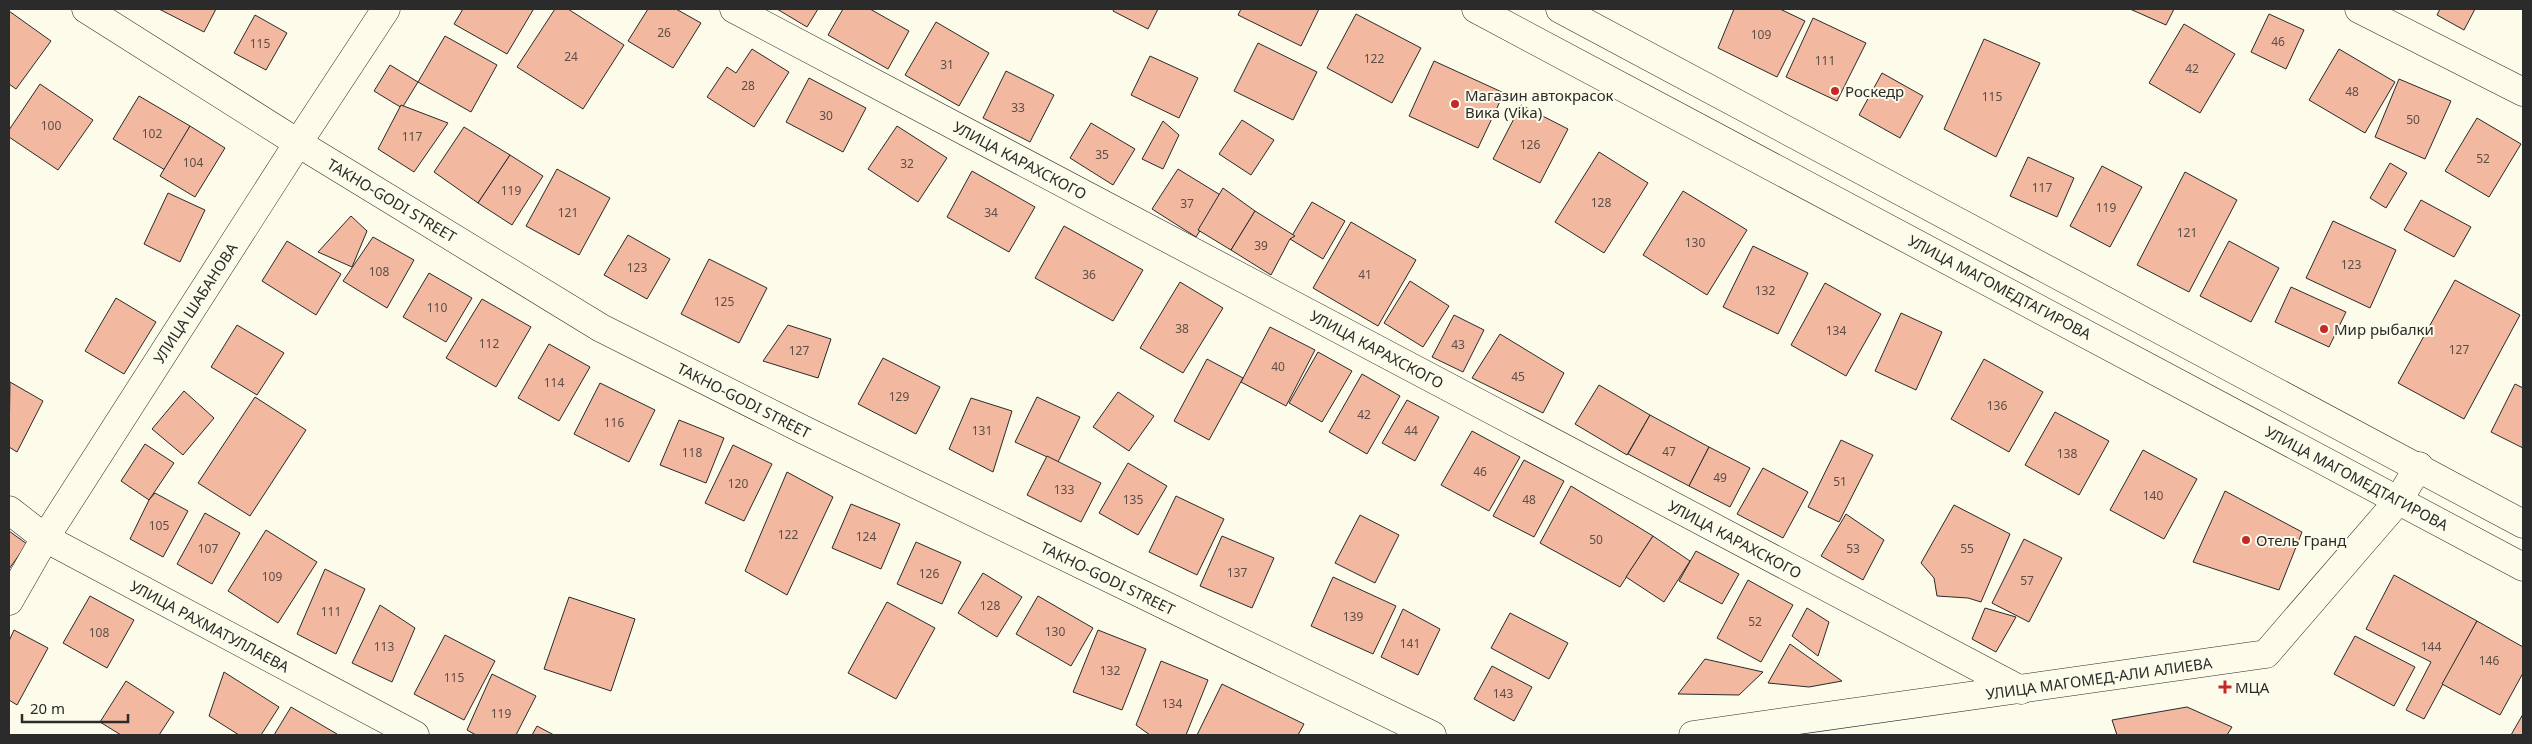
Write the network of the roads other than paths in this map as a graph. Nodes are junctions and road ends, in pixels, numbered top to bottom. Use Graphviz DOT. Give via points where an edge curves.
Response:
graph roads {
  1 [pos="86,9"];
  2 [pos="386,9"];
  3 [pos="734,9"];
  4 [pos="1477,9"];
  5 [pos="1560,9"];
  6 [pos="2359,9"];
  7 [pos="2523,92"];
  8 [pos="298,143"];
  9 [pos="2419,466"];
  10 [pos="2398,500"];
  11 [pos="9,510"];
  12 [pos="2523,524"];
  13 [pos="45,538"];
  14 [pos="2523,567"];
  15 [pos="9,601"];
  16 [pos="2021,690"];
  17 [pos="415,735"];
  18 [pos="1432,735"];
  19 [pos="1693,735"];
  1 -- 8 [label="street, TAKHO-GODI STREET"];
  2 -- 8 [label="street, УЛИЦА ШАБАНОВА"];
  3 -- 16 [label="street, УЛИЦА КАРАХСКОГО"];
  4 -- 10 [label="street, УЛИЦА МАГОМЕДТАГИРОВА"];
  5 -- 9 [label="street"];
  6 -- 7 [label="street"];
  8 -- 13 [label="street, УЛИЦА ШАБАНОВА"];
  8 -- 18 [label="street, TAKHO-GODI STREET" via="601,328 813,435"];
  9 -- 10 [label="street, УЛИЦА МАГОМЕД-АЛИ АЛИЕВА"];
  9 -- 12 [label="street"];
  10 -- 14 [label="street, УЛИЦА МАГОМЕДТАГИРОВА"];
  10 -- 16 [label="street, УЛИЦА МАГОМЕД-АЛИ АЛИЕВА" via="2266,654"];
  11 -- 13 [label="street, УЛИЦА РАХМАТУЛЛАЕВА"];
  13 -- 15 [label="street, УЛИЦА ШАБАНОВА"];
  13 -- 17 [label="street, УЛИЦА РАХМАТУЛЛАЕВА"];
  16 -- 19 [label="street, УЛИЦА МАГОМЕД-АЛИ АЛИЕВА"];
}
